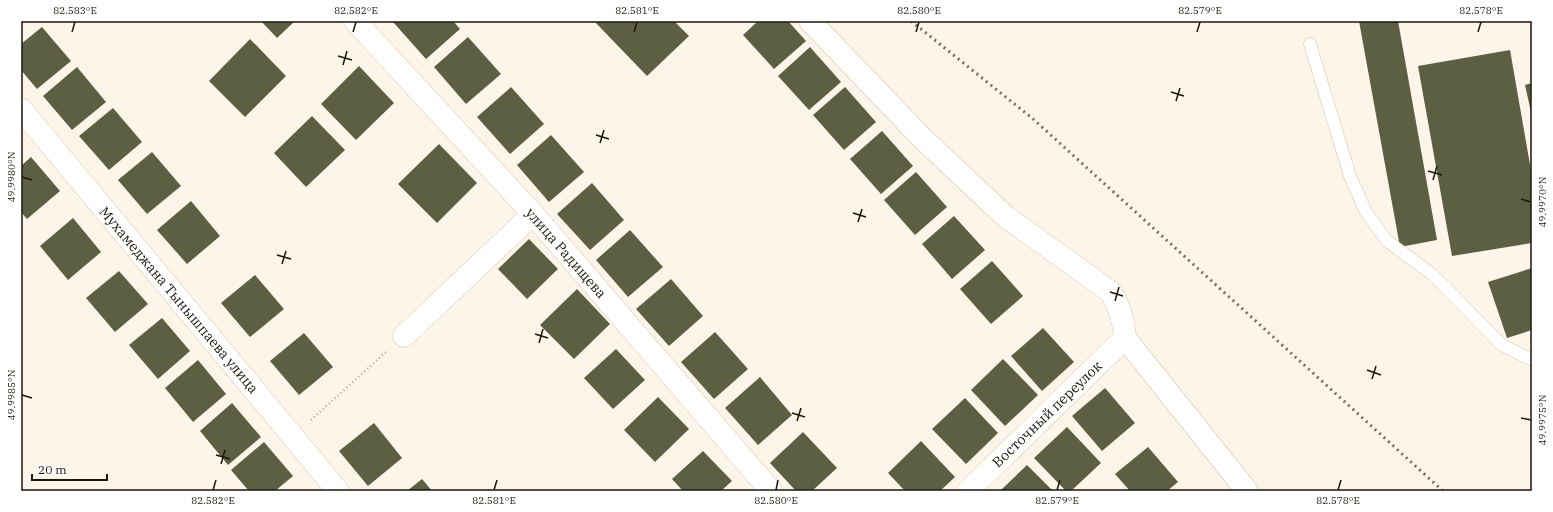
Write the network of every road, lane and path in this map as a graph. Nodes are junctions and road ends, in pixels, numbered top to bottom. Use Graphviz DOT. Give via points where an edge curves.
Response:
graph roads {
  1 [pos="356,21"];
  2 [pos="810,21"];
  3 [pos="1310,44"];
  4 [pos="21,109"];
  5 [pos="533,214"];
  6 [pos="404,336"];
  7 [pos="1125,338"];
  8 [pos="1532,360"];
  9 [pos="292,437"];
  10 [pos="338,491"];
  11 [pos="771,491"];
  12 [pos="968,491"];
  13 [pos="1247,491"];
  1 -- 5 [label="street, улица Радищева"];
  2 -- 7 [label="street" via="922,138 1006,217 1111,292 1120,308"];
  3 -- 8 [label="lane" via="1350,176 1366,212 1387,241 1433,275 1502,345"];
  4 -- 9 [label="street, Мухамеджана Тынышпаева улица"];
  5 -- 6 [label="street"];
  5 -- 11 [label="street, улица Радищева"];
  6 -- 9 [label="path"];
  7 -- 12 [label="street, Восточный переулок"];
  7 -- 13 [label="street"];
  9 -- 10 [label="street, Мухамеджана Тынышпаева улица"];
}
